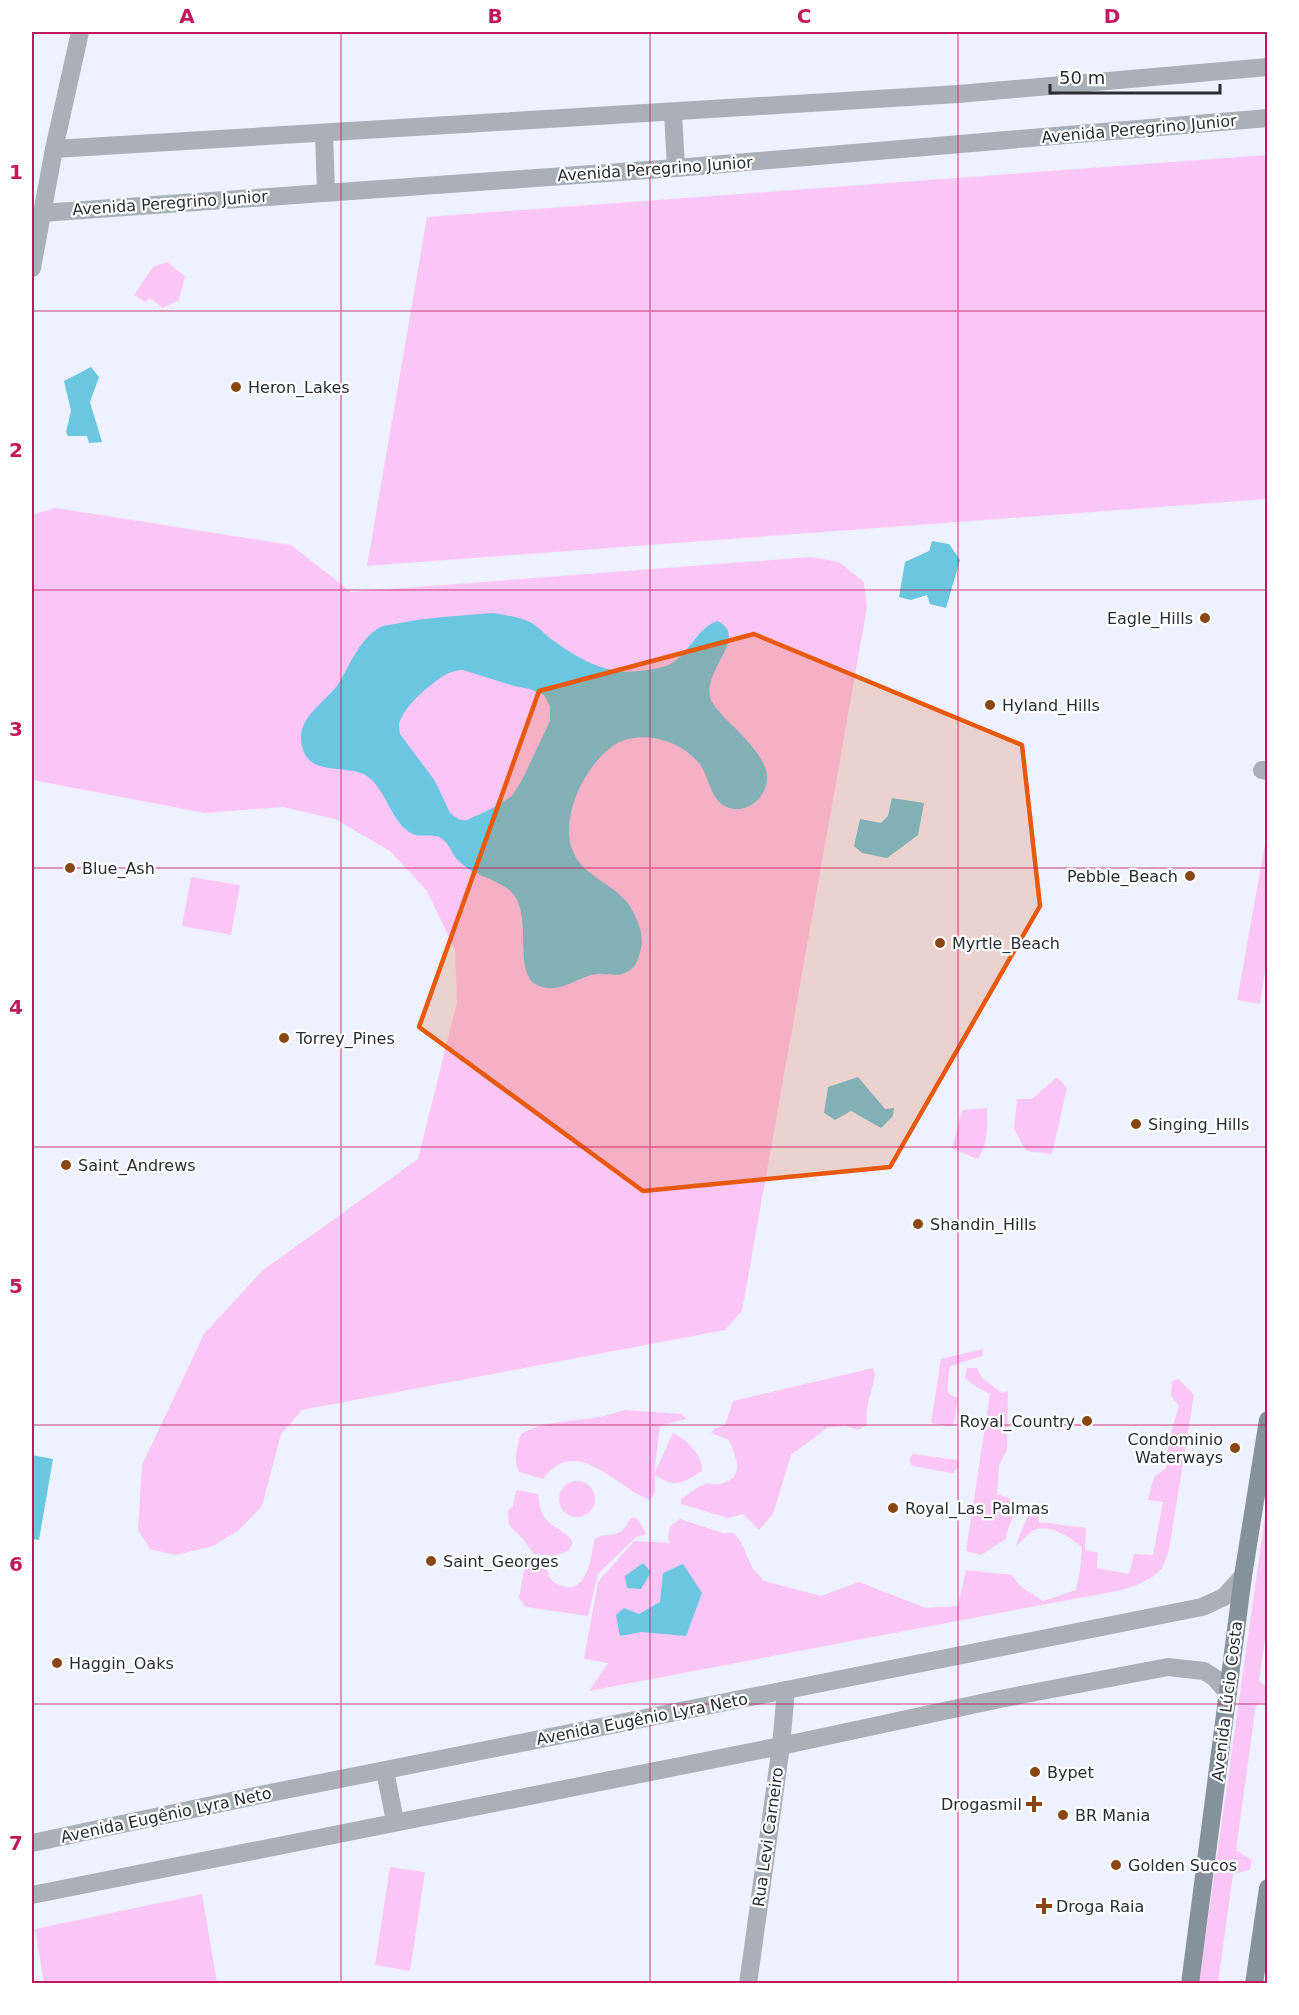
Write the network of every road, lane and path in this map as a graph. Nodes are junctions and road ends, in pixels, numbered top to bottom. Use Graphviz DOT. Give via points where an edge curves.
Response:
graph roads {
  1 [pos="80,32"];
  2 [pos="1268,67"];
  3 [pos="673,112"];
  4 [pos="1268,118"];
  5 [pos="324,133"];
  6 [pos="54,148"];
  7 [pos="676,168"];
  8 [pos="326,192"];
  9 [pos="42,213"];
  10 [pos="32,268"];
  11 [pos="1268,1420"];
  12 [pos="1243,1576"];
  13 [pos="786,1690"];
  14 [pos="1228,1693"];
  15 [pos="781,1746"];
  16 [pos="385,1770"];
  17 [pos="395,1821"];
  18 [pos="32,1843"];
  19 [pos="1268,1888"];
  20 [pos="32,1895"];
  21 [pos="748,1983"];
  22 [pos="1190,1983"];
  23 [pos="1254,1983"];
  1 -- 6 [label="street"];
  2 -- 3 [label="street" via="958,94"];
  3 -- 5 [label="street"];
  3 -- 7 [label="street"];
  4 -- 7 [label="street, Avenida Peregrino Junior"];
  5 -- 6 [label="street"];
  5 -- 8 [label="street"];
  6 -- 9 [label="street"];
  7 -- 8 [label="street, Avenida Peregrino Junior"];
  8 -- 9 [label="street, Avenida Peregrino Junior"];
  9 -- 10 [label="street"];
  11 -- 12 [label="main road, Avenida Lúcio Costa"];
  12 -- 13 [label="street, Avenida Eugênio Lyra Neto" via="1224,1597 1203,1607"];
  12 -- 14 [label="main road, Avenida Lúcio Costa"];
  13 -- 15 [label="street, Rua Levi Carneiro"];
  13 -- 16 [label="street, Avenida Eugênio Lyra Neto"];
  14 -- 15 [label="street" via="1204,1671 1168,1667"];
  14 -- 22 [label="main road, Avenida Lúcio Costa"];
  15 -- 17 [label="street"];
  15 -- 21 [label="street, Rua Levi Carneiro"];
  16 -- 17 [label="street"];
  16 -- 18 [label="street, Avenida Eugênio Lyra Neto"];
  17 -- 20 [label="street"];
  19 -- 23 [label="main road"];
}
